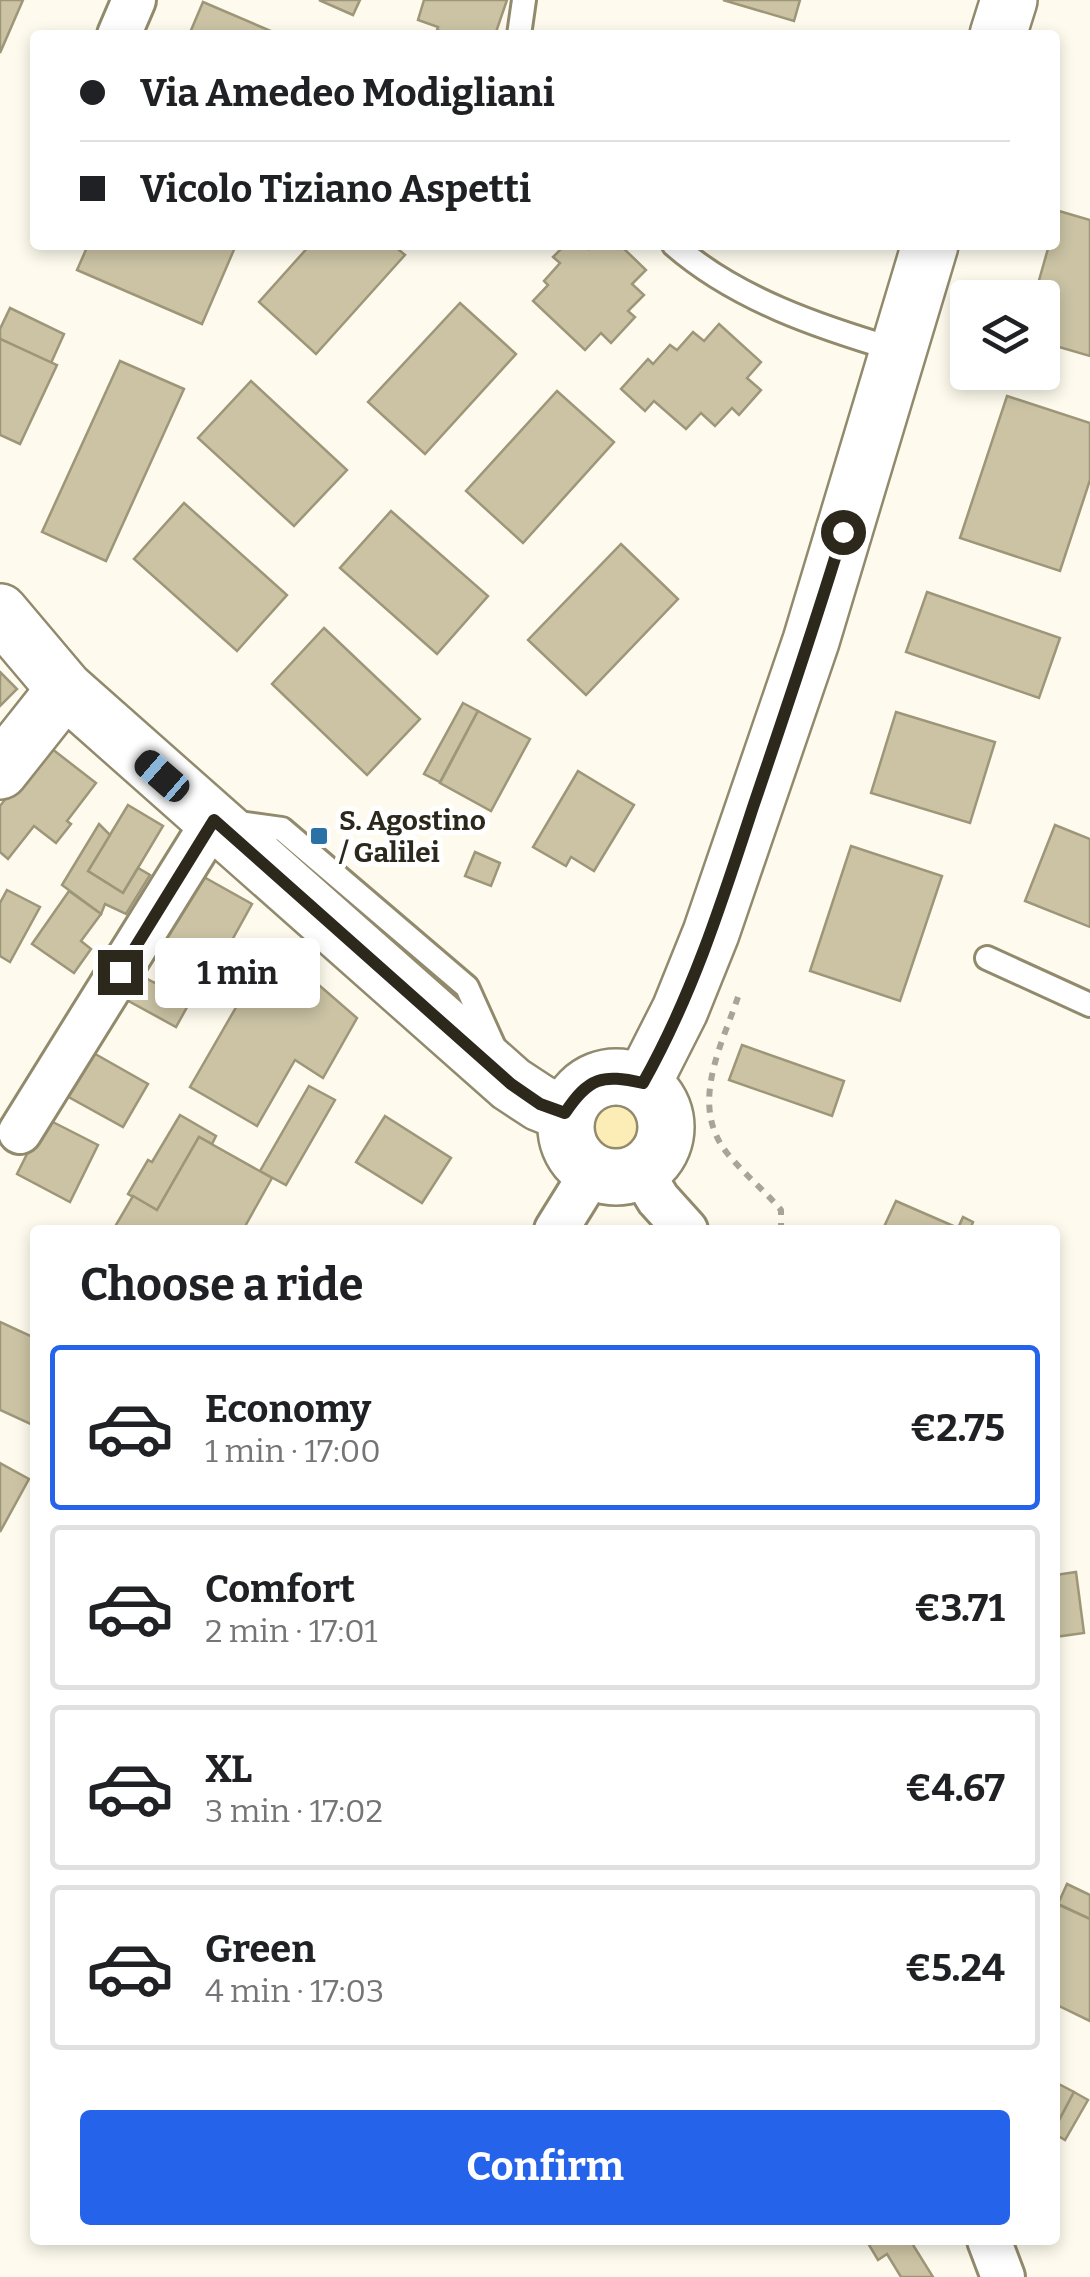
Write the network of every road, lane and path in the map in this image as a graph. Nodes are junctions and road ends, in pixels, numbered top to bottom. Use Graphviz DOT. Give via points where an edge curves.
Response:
graph roads {
  1 [pos="134,0"];
  2 [pos="524,0"];
  3 [pos="1009,0"];
  4 [pos="121,30"];
  5 [pos="520,30"];
  6 [pos="1000,30"];
  7 [pos="680,250"];
  8 [pos="928,250"];
  9 [pos="896,350"];
  10 [pos="0,612"];
  11 [pos="64,689"];
  12 [pos="0,771"];
  13 [pos="214,820"];
  14 [pos="987,958"];
  15 [pos="1090,1005"];
  16 [pos="727,1030"];
  17 [pos="643,1083"];
  18 [pos="565,1113"];
  19 [pos="20,1132"];
  20 [pos="616,1172"];
  21 [pos="561,1225"];
  22 [pos="681,1225"];
  23 [pos="781,1225"];
  24 [pos="991,2245"];
  25 [pos="1003,2277"];
  1 -- 4 [label="street"];
  2 -- 5 [label="lane"];
  3 -- 6 [label="street"];
  7 -- 9 [label="lane" via="700,267 814,325"];
  8 -- 9 [label="street"];
  9 -- 17 [label="street" via="811,641 711,933"];
  10 -- 11 [label="street"];
  11 -- 12 [label="street"];
  11 -- 13 [label="street"];
  13 -- 18 [label="street" via="511,1084"];
  13 -- 19 [label="street"];
  14 -- 15 [label="lane"];
  16 -- 23 [label="path" via="709,1078 714,1132 781,1210"];
  17 -- 18 [label="street" via="613,1076 595,1081"];
  17 -- 20 [label="street" via="660,1101 666,1136 660,1153"];
  18 -- 20 [label="street" via="571,1152"];
  20 -- 21 [label="street"];
  20 -- 22 [label="street" via="658,1199"];
  24 -- 25 [label="street"];
}
